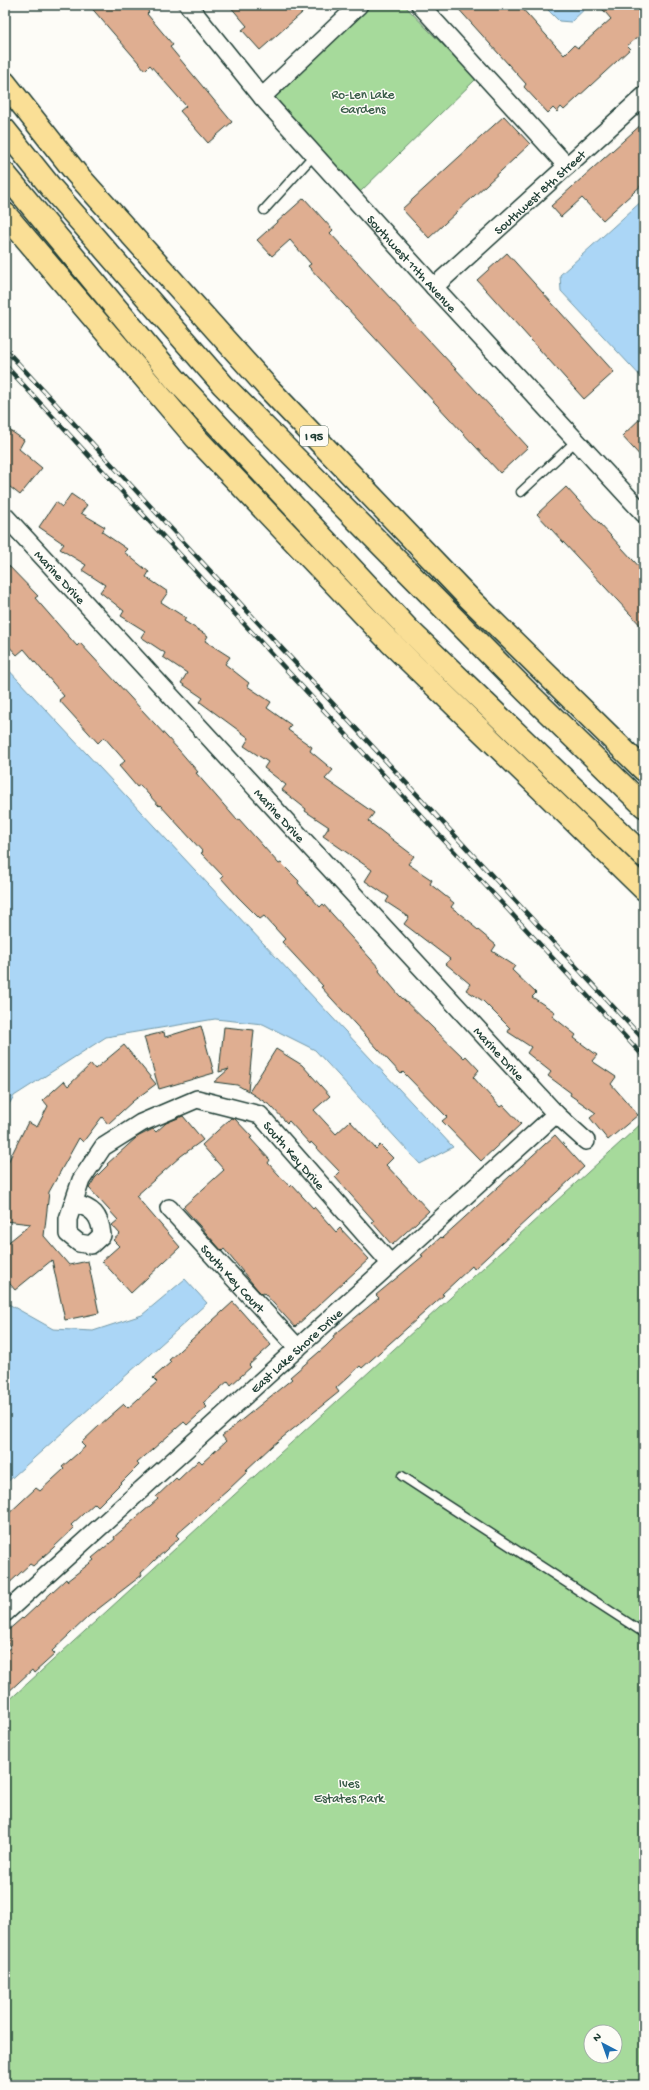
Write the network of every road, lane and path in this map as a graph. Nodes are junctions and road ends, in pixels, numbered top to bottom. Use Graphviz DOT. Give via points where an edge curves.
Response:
graph roads {
  1 [pos="188,5"];
  2 [pos="359,5"];
  3 [pos="420,5"];
  4 [pos="5,82"];
  5 [pos="644,96"];
  6 [pos="262,97"];
  7 [pos="5,130"];
  8 [pos="314,155"];
  9 [pos="567,166"];
  10 [pos="5,174"];
  11 [pos="264,210"];
  12 [pos="5,214"];
  13 [pos="434,287"];
  14 [pos="576,441"];
  15 [pos="521,492"];
  16 [pos="644,514"];
  17 [pos="5,516"];
  18 [pos="644,770"];
  19 [pos="644,806"];
  20 [pos="644,856"];
  21 [pos="644,889"];
  22 [pos="556,1114"];
  23 [pos="586,1141"];
  24 [pos="73,1203"];
  25 [pos="169,1208"];
  26 [pos="390,1263"];
  27 [pos="298,1348"];
  28 [pos="402,1476"];
  29 [pos="5,1613"];
  30 [pos="644,1633"];
  1 -- 6 [label="street, Southwest 11th Avenue"];
  2 -- 6 [label="street"];
  3 -- 9 [label="street"];
  4 -- 18 [label="highway, I 95" via="76,174 270,390 468,597"];
  5 -- 9 [label="street, Southwest 8th Street"];
  6 -- 8 [label="street, Southwest 11th Avenue"];
  7 -- 19 [label="highway" via="52,190 223,385 527,692"];
  8 -- 11 [label="lane"];
  8 -- 13 [label="street, Southwest 11th Avenue"];
  9 -- 13 [label="street, Southwest 8th Street"];
  10 -- 20 [label="highway" via="175,379 408,629"];
  12 -- 21 [label="highway" via="196,438 390,642"];
  13 -- 14 [label="street, Southwest 11th Avenue"];
  14 -- 15 [label="lane"];
  14 -- 16 [label="street, Southwest 11th Avenue"];
  17 -- 22 [label="street, Marine Drive"];
  22 -- 23 [label="street"];
  22 -- 26 [label="street, East Lake Shore Drive"];
  24 -- 26 [label="street, South Key Drive" via="81,1180 103,1147 141,1123 197,1098 260,1115"];
  25 -- 27 [label="street, South Key Court"];
  26 -- 27 [label="street, East Lake Shore Drive"];
  27 -- 29 [label="street, East Lake Shore Drive"];
  28 -- 30 [label="lane"];
}
